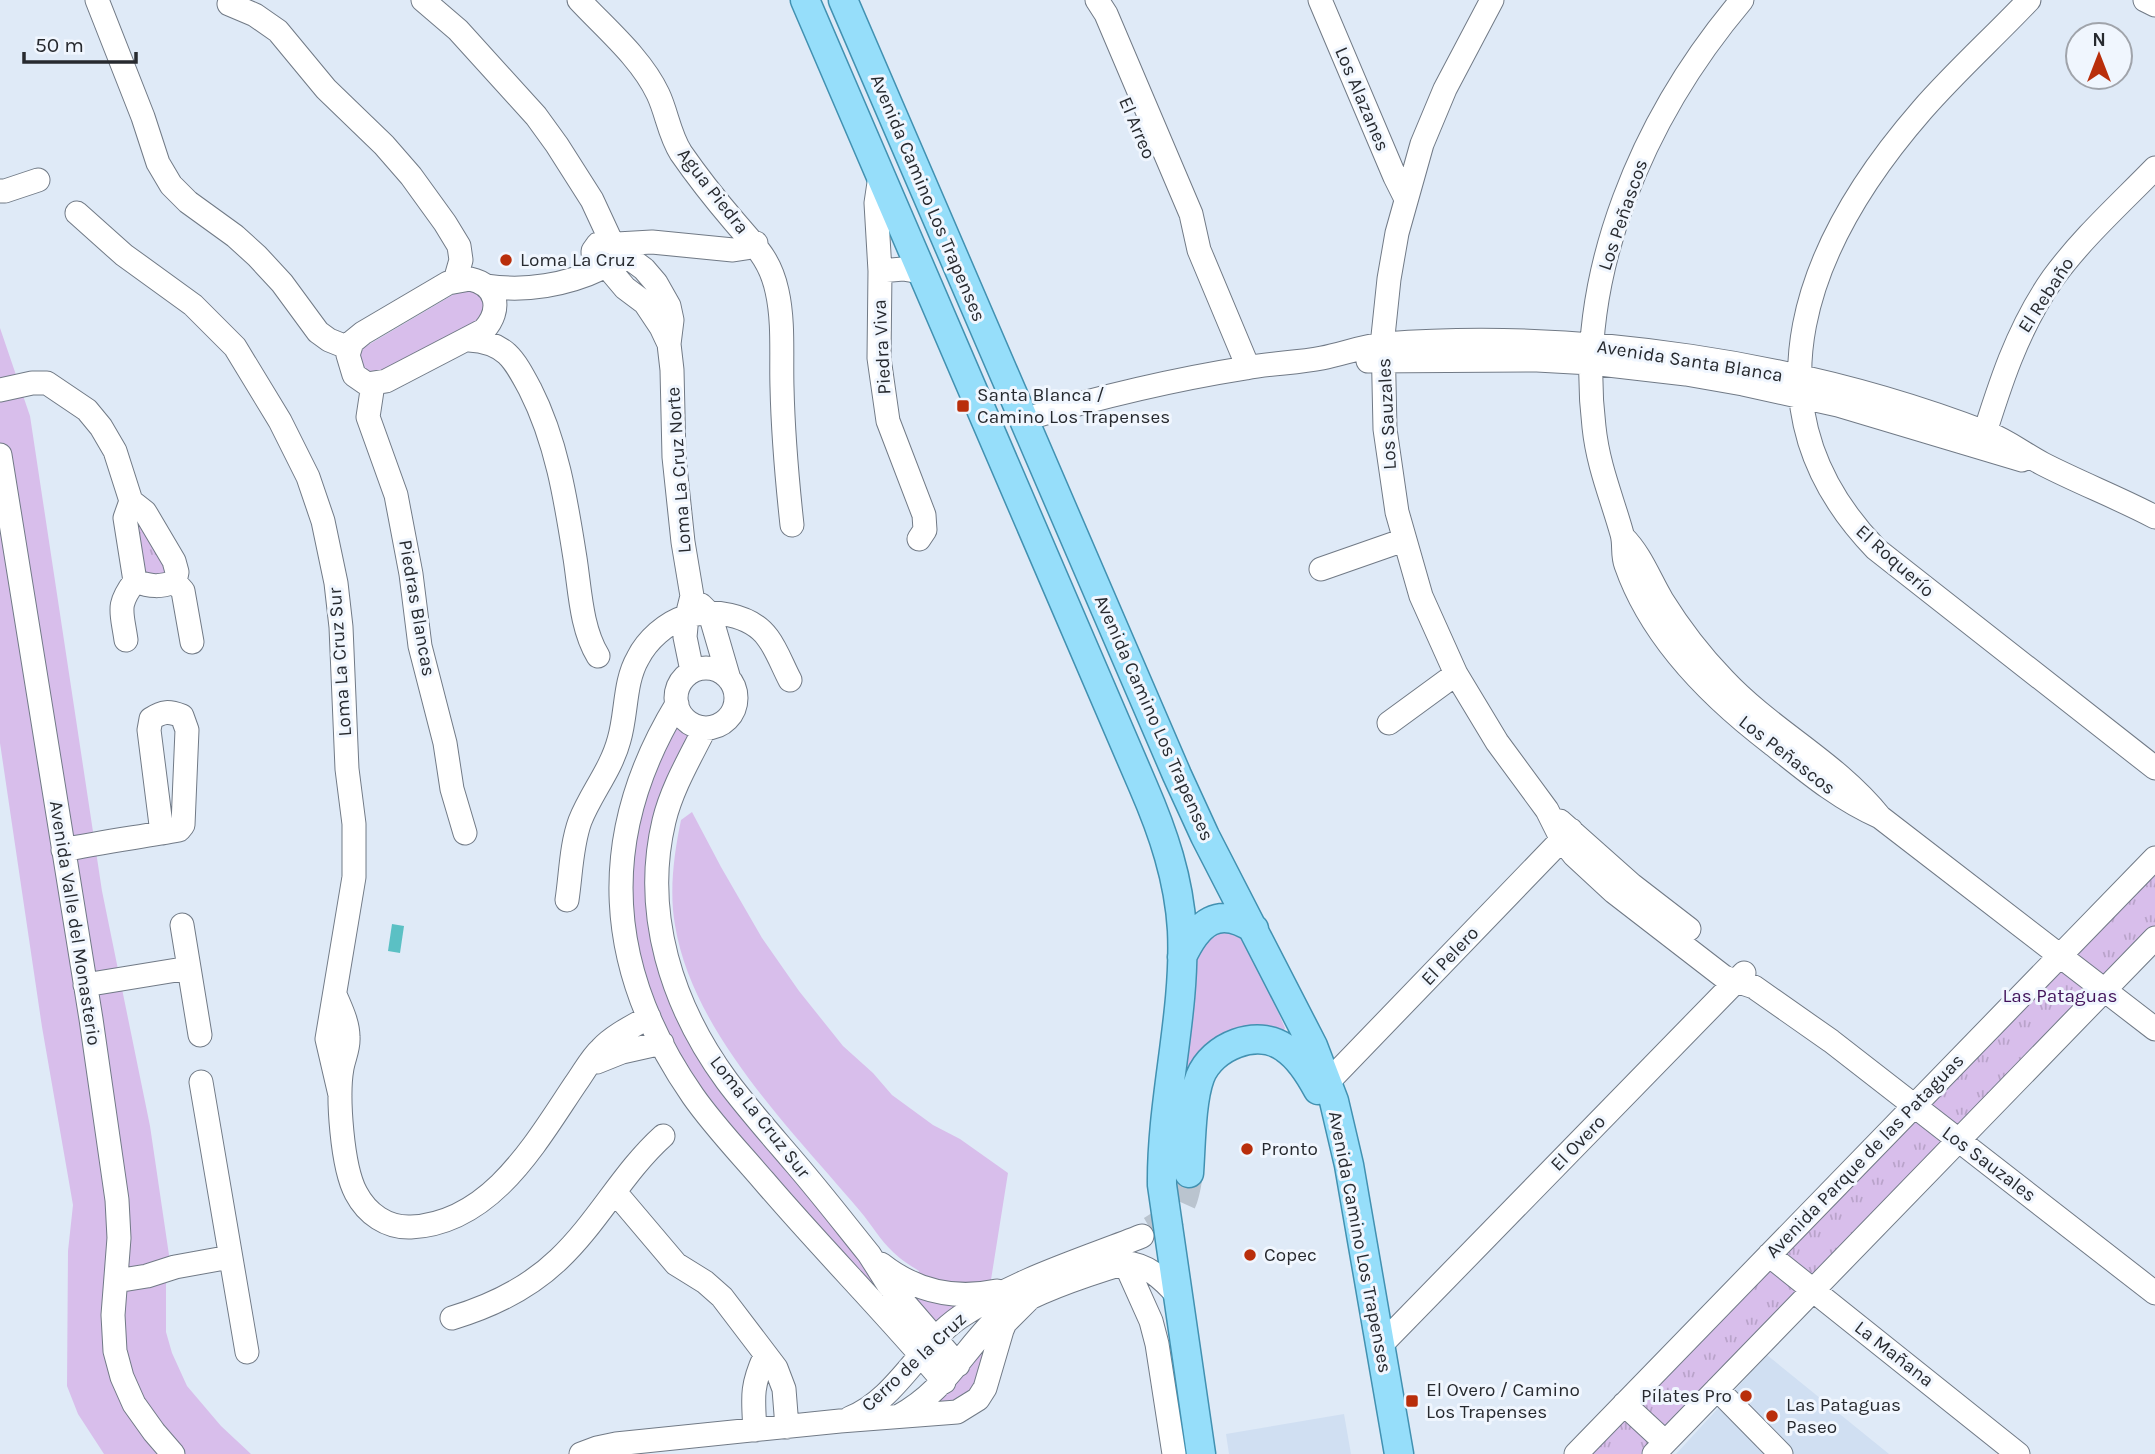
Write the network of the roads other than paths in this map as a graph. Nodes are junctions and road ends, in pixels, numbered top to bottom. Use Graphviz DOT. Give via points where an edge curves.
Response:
graph roads {
  1 [pos="97,0"];
  2 [pos="423,0"];
  3 [pos="579,0"];
  4 [pos="805,0"];
  5 [pos="843,0"];
  6 [pos="1087,0"];
  7 [pos="1097,0"];
  8 [pos="1320,0"];
  9 [pos="1492,0"];
  10 [pos="1742,0"];
  11 [pos="2029,0"];
  12 [pos="2145,0"];
  13 [pos="229,4"];
  14 [pos="2155,5"];
  15 [pos="864,49"];
  16 [pos="831,61"];
  17 [pos="2155,168"];
  18 [pos="880,176"];
  19 [pos="38,180"];
  20 [pos="0,191"];
  21 [pos="1405,197"];
  22 [pos="77,213"];
  23 [pos="756,243"];
  24 [pos="459,246"];
  25 [pos="1199,250"];
  26 [pos="607,254"];
  27 [pos="880,271"];
  28 [pos="921,272"];
  29 [pos="455,281"];
  30 [pos="489,298"];
  31 [pos="468,340"];
  32 [pos="349,348"];
  33 [pos="506,351"];
  34 [pos="1383,352"];
  35 [pos="1591,354"];
  36 [pos="1248,367"];
  37 [pos="373,384"];
  38 [pos="1799,386"];
  39 [pos="0,390"];
  40 [pos="1023,420"];
  41 [pos="1982,440"];
  42 [pos="0,455"];
  43 [pos="131,500"];
  44 [pos="2155,517"];
  45 [pos="792,525"];
  46 [pos="919,540"];
  47 [pos="1404,540"];
  48 [pos="1321,569"];
  49 [pos="135,581"];
  50 [pos="175,582"];
  51 [pos="690,606"];
  52 [pos="710,614"];
  53 [pos="126,640"];
  54 [pos="192,642"];
  55 [pos="598,656"];
  56 [pos="692,671"];
  57 [pos="1456,674"];
  58 [pos="729,679"];
  59 [pos="790,680"];
  60 [pos="677,704"];
  61 [pos="1389,723"];
  62 [pos="705,728"];
  63 [pos="2155,768"];
  64 [pos="162,833"];
  65 [pos="465,833"];
  66 [pos="1567,835"];
  67 [pos="63,850"];
  68 [pos="2155,858"];
  69 [pos="567,900"];
  70 [pos="182,925"];
  71 [pos="1254,929"];
  72 [pos="2155,938"];
  73 [pos="2060,956"];
  74 [pos="1182,957"];
  75 [pos="188,968"];
  76 [pos="1745,980"];
  77 [pos="85,985"];
  78 [pos="2104,990"];
  79 [pos="649,1017"];
  80 [pos="2155,1029"];
  81 [pos="200,1035"];
  82 [pos="662,1043"];
  83 [pos="590,1064"];
  84 [pos="201,1082"];
  85 [pos="1328,1082"];
  86 [pos="1913,1107"];
  87 [pos="663,1136"];
  88 [pos="1958,1141"];
  89 [pos="1344,1142"];
  90 [pos="1189,1173"];
  91 [pos="615,1192"];
  92 [pos="1142,1236"];
  93 [pos="869,1254"];
  94 [pos="1769,1255"];
  95 [pos="230,1257"];
  96 [pos="1125,1263"];
  97 [pos="116,1281"];
  98 [pos="1812,1291"];
  99 [pos="1021,1293"];
  100 [pos="2155,1293"];
  101 [pos="1177,1295"];
  102 [pos="1373,1308"];
  103 [pos="1411,1314"];
  104 [pos="452,1318"];
  105 [pos="928,1346"];
  106 [pos="1380,1346"];
  107 [pos="247,1352"];
  108 [pos="765,1356"];
  109 [pos="951,1374"];
  110 [pos="1717,1389"];
  111 [pos="1624,1404"];
  112 [pos="896,1417"];
  113 [pos="840,1421"];
  114 [pos="787,1427"];
  115 [pos="755,1430"];
  116 [pos="1659,1448"];
  117 [pos="173,1454"];
  118 [pos="581,1454"];
  119 [pos="1174,1454"];
  120 [pos="1201,1454"];
  121 [pos="1399,1454"];
  122 [pos="1576,1454"];
  123 [pos="1782,1454"];
  124 [pos="2018,1454"];
  1 -- 32 [label="street" via="158,163 171,185 257,256 318,332"];
  2 -- 26 [label="street" via="458,30 536,116 579,181"];
  3 -- 23 [label="street, Agua Piedra" via="636,62 658,94 681,152"];
  4 -- 16 [label="main road, Avenida Camino Los Trapenses"];
  5 -- 15 [label="main road, Avenida Camino Los Trapenses"];
  6 -- 25 [label="street, El Arreo" via="1175,218"];
  7 -- 25 [label="street, El Arreo" via="1191,214"];
  8 -- 21 [label="street, Los Alazanes"];
  9 -- 21 [label="street, Los Sauzales" via="1445,89"];
  10 -- 35 [label="street, Los Peñascos" via="1693,67 1640,163 1607,254"];
  11 -- 38 [label="street, El Roquerío" via="1922,109 1854,203 1811,294 1800,346"];
  12 -- 14 [label="street"];
  13 -- 24 [label="street" via="255,15 285,38 326,89 411,176"];
  15 -- 16 [label="main road" via="851,60"];
  15 -- 40 [label="main road, Avenida Camino Los Trapenses"];
  16 -- 18 [label="main road, Avenida Camino Los Trapenses"];
  17 -- 41 [label="street, El Rebaño" via="2084,241 2041,297 2009,360"];
  18 -- 27 [label="street, Piedra Viva" via="876,203"];
  18 -- 28 [label="main road, Avenida Camino Los Trapenses"];
  19 -- 20 [label="street"];
  21 -- 34 [label="street, Los Sauzales" via="1389,279"];
  22 -- 83 [label="street, Loma La Cruz Sur" via="124,255 193,305 235,347 280,421 308,477 323,521 341,627 346,769 354,824 354,877 327,1039 355,1192 369,1210 395,1226 431,1224 464,1211 498,1187 524,1159"];
  23 -- 26 [label="street, Agua Piedra" via="733,250 652,242"];
  23 -- 45 [label="street, Agua Piedra" via="778,294"];
  24 -- 29 [label="street" via="461,260"];
  24 -- 30 [label="street"];
  25 -- 36 [label="street, El Arreo"];
  26 -- 30 [label="street" via="535,286"];
  26 -- 51 [label="street, Loma La Cruz Norte" via="625,288 645,303 669,344 674,457"];
  27 -- 28 [label="street, Piedra Viva"];
  27 -- 46 [label="street, Piedra Viva" via="879,358 888,421 924,515 925,530"];
  28 -- 74 [label="main road, Avenida Camino Los Trapenses" via="1160,825 1178,898"];
  29 -- 30 [label="street" via="470,279"];
  29 -- 32 [label="street" via="363,333"];
  30 -- 31 [label="street" via="484,330"];
  30 -- 33 [label="street"];
  31 -- 33 [label="street" via="490,342"];
  31 -- 37 [label="street" via="386,382"];
  32 -- 37 [label="street" via="354,375"];
  33 -- 55 [label="street" via="529,387 550,437 588,633"];
  34 -- 35 [label="street, Avenida Santa Blanca" via="1482,359"];
  34 -- 36 [label="street, Avenida Santa Blanca"];
  34 -- 47 [label="street, Los Sauzales" via="1388,456"];
  35 -- 38 [label="street, Avenida Santa Blanca" via="1686,374"];
  35 -- 73 [label="street, Los Peñascos" via="1591,400 1599,458 1623,537 1708,663 1744,700 1853,787 1880,817"];
  36 -- 40 [label="street, Avenida Santa Blanca" via="1136,389"];
  37 -- 65 [label="street, Piedras Blancas" via="368,417 396,495 420,646"];
  38 -- 41 [label="street, Avenida Santa Blanca" via="1881,417"];
  38 -- 63 [label="street, El Roquerío" via="1810,443 1823,477 1865,538"];
  39 -- 43 [label="street" via="47,383 87,410 115,451"];
  40 -- 71 [label="main road, Avenida Camino Los Trapenses" via="1177,775"];
  41 -- 44 [label="street, Avenida Santa Blanca"];
  42 -- 67 [label="street, Avenida Valle del Monasterio"];
  43 -- 49 [label="street" via="125,518"];
  43 -- 50 [label="street" via="145,512 174,561"];
  47 -- 48 [label="street"];
  47 -- 57 [label="street, Los Sauzales" via="1421,596"];
  49 -- 50 [label="street" via="149,587"];
  49 -- 53 [label="street" via="121,607"];
  50 -- 54 [label="street" via="183,591"];
  51 -- 52 [label="street"];
  51 -- 56 [label="street, Loma La Cruz Norte" via="685,637"];
  51 -- 69 [label="street" via="652,639 632,670 616,750 578,829"];
  52 -- 58 [label="street"];
  52 -- 59 [label="street" via="736,617 756,627 768,637"];
  56 -- 58 [label="street" via="716,670"];
  56 -- 60 [label="street, Loma La Cruz Sur" via="679,684"];
  57 -- 61 [label="street"];
  57 -- 66 [label="street, Los Sauzales" via="1497,742"];
  58 -- 62 [label="street" via="736,695 733,712 722,724"];
  60 -- 62 [label="street" via="688,723"];
  60 -- 79 [label="street, Loma La Cruz Sur" via="636,787 620,869 623,924"];
  62 -- 93 [label="street, Loma La Cruz Sur" via="670,802 661,837 657,912 667,961 697,1033 722,1073"];
  64 -- 67 [label="street"];
  66 -- 76 [label="street, Los Sauzales" via="1574,855 1614,892 1724,976"];
  66 -- 85 [label="street, El Pelero"];
  67 -- 77 [label="street, Avenida Valle del Monasterio"];
  68 -- 73 [label="street, Avenida Parque de las Pataguas"];
  70 -- 75 [label="street"];
  71 -- 74 [label="main road" via="1235,919 1214,919 1196,932"];
  71 -- 85 [label="main road, Avenida Camino Los Trapenses"];
  72 -- 78 [label="street"];
  73 -- 78 [label="street, Los Peñascos"];
  73 -- 86 [label="street, Avenida Parque de las Pataguas"];
  74 -- 101 [label="main road, Avenida Camino Los Trapenses" via="1161,1148"];
  75 -- 77 [label="street"];
  75 -- 81 [label="street"];
  76 -- 86 [label="street, Los Sauzales"];
  76 -- 103 [label="street, El Overo"];
  77 -- 97 [label="street, Avenida Valle del Monasterio" via="117,1200"];
  78 -- 80 [label="street, Los Peñascos"];
  78 -- 88 [label="street"];
  79 -- 82 [label="street, Loma La Cruz Sur"];
  79 -- 83 [label="street, Loma La Cruz Sur" via="600,1049"];
  82 -- 83 [label="street"];
  82 -- 105 [label="street, Loma La Cruz Sur" via="711,1120 785,1206"];
  84 -- 95 [label="street"];
  85 -- 89 [label="main road, Avenida Camino Los Trapenses"];
  86 -- 88 [label="street, Los Sauzales"];
  86 -- 94 [label="street, Avenida Parque de las Pataguas"];
  87 -- 91 [label="street"];
  88 -- 98 [label="street"];
  88 -- 100 [label="street, Los Sauzales"];
  89 -- 90 [label="main road" via="1312,1079 1290,1051 1276,1042 1241,1042 1217,1054 1200,1077"];
  89 -- 102 [label="main road, Avenida Camino Los Trapenses"];
  91 -- 104 [label="street" via="545,1271 502,1299"];
  91 -- 108 [label="street" via="676,1264 722,1297"];
  92 -- 99 [label="street, Cerro de la Cruz"];
  93 -- 99 [label="street, Loma La Cruz Sur" via="895,1275 925,1290 957,1295"];
  93 -- 105 [label="street, Loma La Cruz Sur"];
  94 -- 98 [label="street, La Mañana"];
  94 -- 111 [label="street, Avenida Parque de las Pataguas"];
  95 -- 97 [label="street"];
  95 -- 107 [label="street"];
  96 -- 99 [label="street, Cerro de la Cruz"];
  96 -- 101 [label="street" via="1157,1275"];
  96 -- 119 [label="street" via="1157,1344"];
  97 -- 117 [label="street, Avenida Valle del Monasterio" via="113,1334 118,1364 143,1418"];
  98 -- 110 [label="street"];
  98 -- 124 [label="street, La Mañana"];
  99 -- 105 [label="street, Cerro de la Cruz" via="958,1318"];
  99 -- 109 [label="street, Cerro de la Cruz"];
  99 -- 112 [label="street, Cerro de la Cruz" via="1005,1323 990,1376 978,1399 957,1412"];
  101 -- 120 [label="main road, Avenida Camino Los Trapenses"];
  102 -- 103 [label="street" via="1395,1319"];
  102 -- 106 [label="main road, Avenida Camino Los Trapenses"];
  103 -- 106 [label="street, El Overo"];
  105 -- 109 [label="street, Loma La Cruz Sur"];
  105 -- 113 [label="street, Cerro de la Cruz" via="878,1401"];
  106 -- 121 [label="main road, Avenida Camino Los Trapenses"];
  108 -- 114 [label="street" via="781,1378"];
  108 -- 115 [label="street" via="752,1393"];
  109 -- 112 [label="street, Cerro de la Cruz" via="925,1400"];
  110 -- 116 [label="street"];
  110 -- 123 [label="street"];
  111 -- 116 [label="street"];
  111 -- 122 [label="street, Avenida Parque de las Pataguas"];
  112 -- 113 [label="street, Cerro de la Cruz"];
  113 -- 114 [label="street, Cerro de la Cruz"];
  114 -- 115 [label="street, Cerro de la Cruz"];
  115 -- 118 [label="street, Cerro de la Cruz" via="606,1446"];
}
